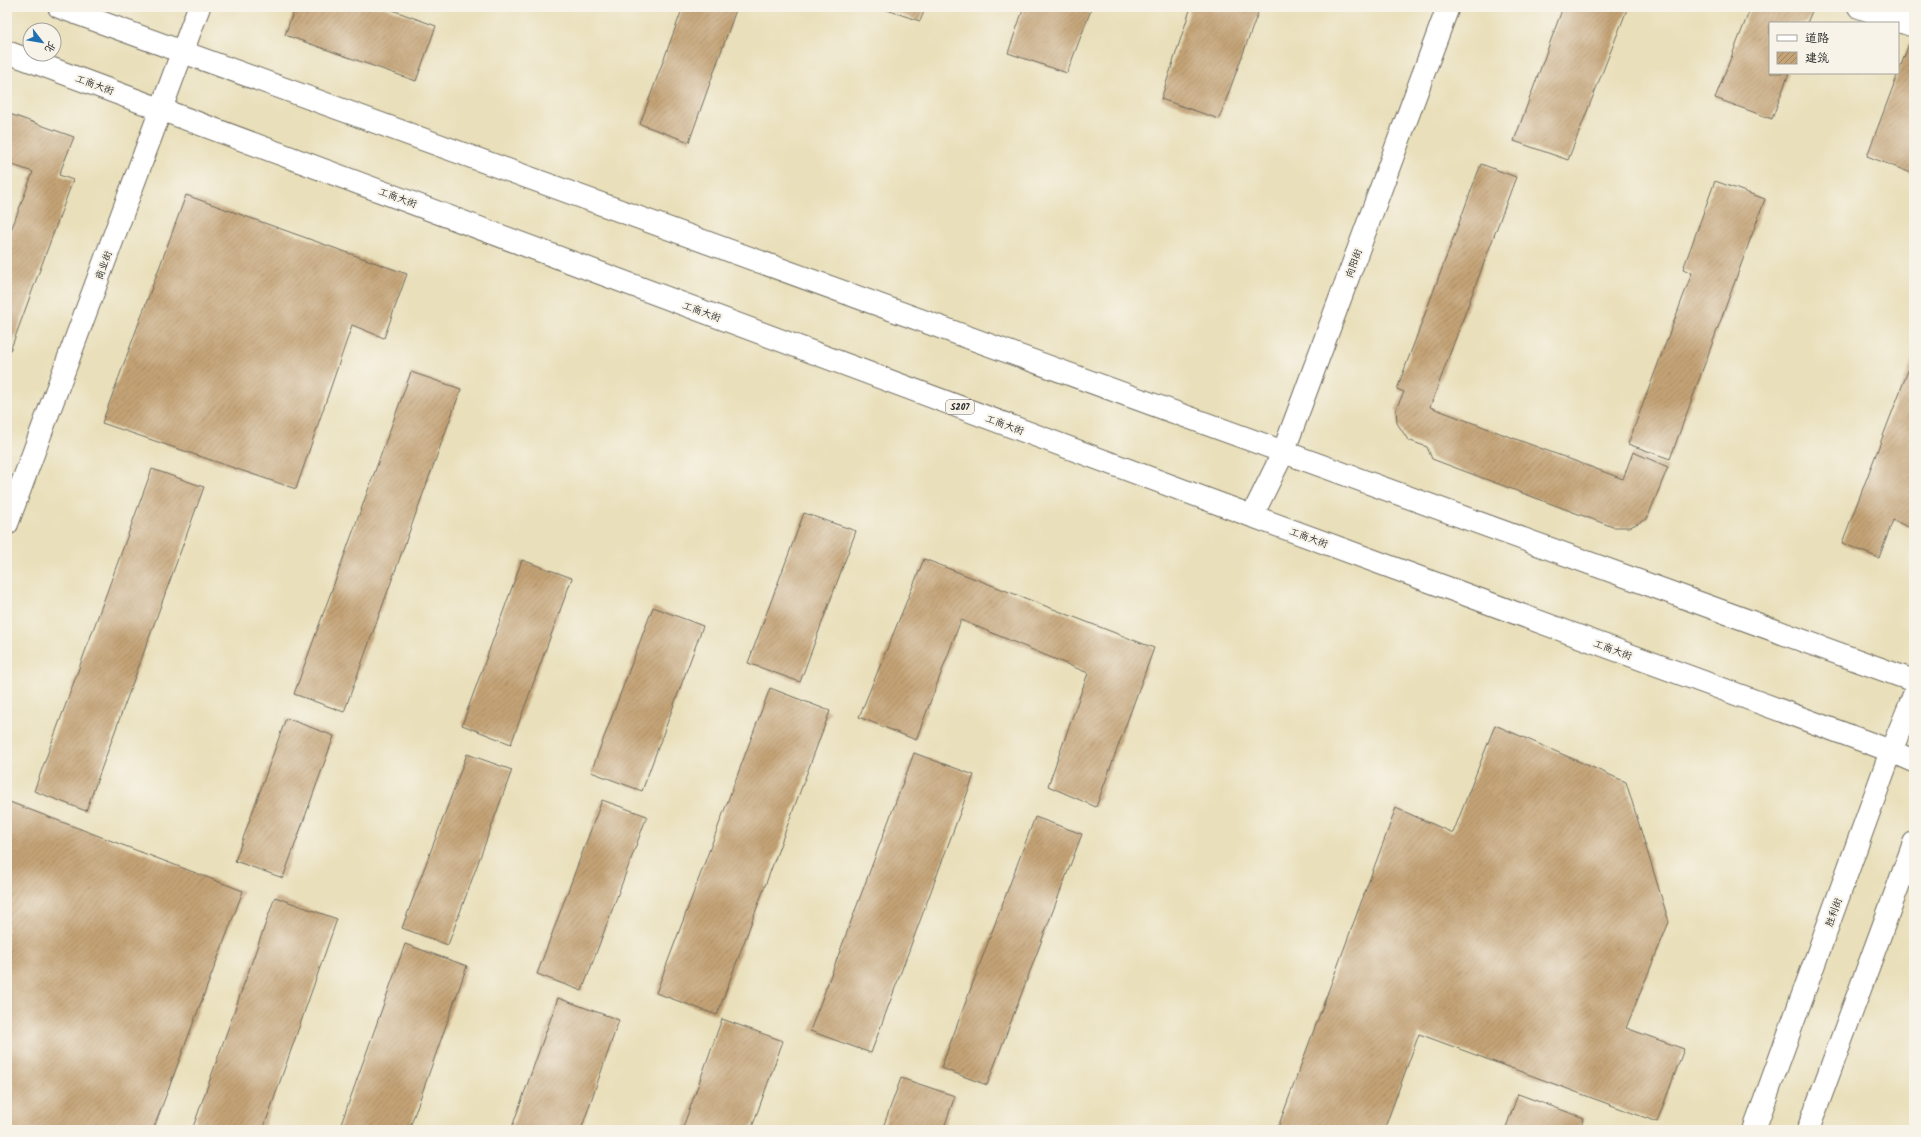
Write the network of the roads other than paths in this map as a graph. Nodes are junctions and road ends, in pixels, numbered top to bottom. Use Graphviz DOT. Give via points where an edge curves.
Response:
graph roads {
  1 [pos="59,7"];
  2 [pos="198,7"];
  3 [pos="1448,7"];
  4 [pos="1859,7"];
  5 [pos="1914,26"];
  6 [pos="183,51"];
  7 [pos="7,52"];
  8 [pos="161,109"];
  9 [pos="1283,453"];
  10 [pos="1252,516"];
  11 [pos="7,524"];
  12 [pos="1914,681"];
  13 [pos="1914,695"];
  14 [pos="1890,751"];
  15 [pos="1914,761"];
  16 [pos="1914,843"];
  17 [pos="1754,1130"];
  18 [pos="1808,1130"];
  1 -- 6 [label="main road"];
  2 -- 6 [label="main road, 商业街"];
  3 -- 9 [label="main road, 向阳街"];
  4 -- 5 [label="main road"];
  6 -- 8 [label="main road, 商业街"];
  6 -- 9 [label="main road"];
  7 -- 8 [label="main road, 工商大街 / S207"];
  8 -- 10 [label="main road, 工商大街 / S207"];
  8 -- 11 [label="main road, 商业街"];
  9 -- 10 [label="main road, 向阳街"];
  9 -- 12 [label="main road"];
  10 -- 14 [label="main road, 工商大街 / S207"];
  13 -- 14 [label="main road, 胜利街"];
  14 -- 15 [label="main road, 工商大街 / S207"];
  14 -- 17 [label="main road, 胜利街"];
  16 -- 18 [label="main road"];
}
